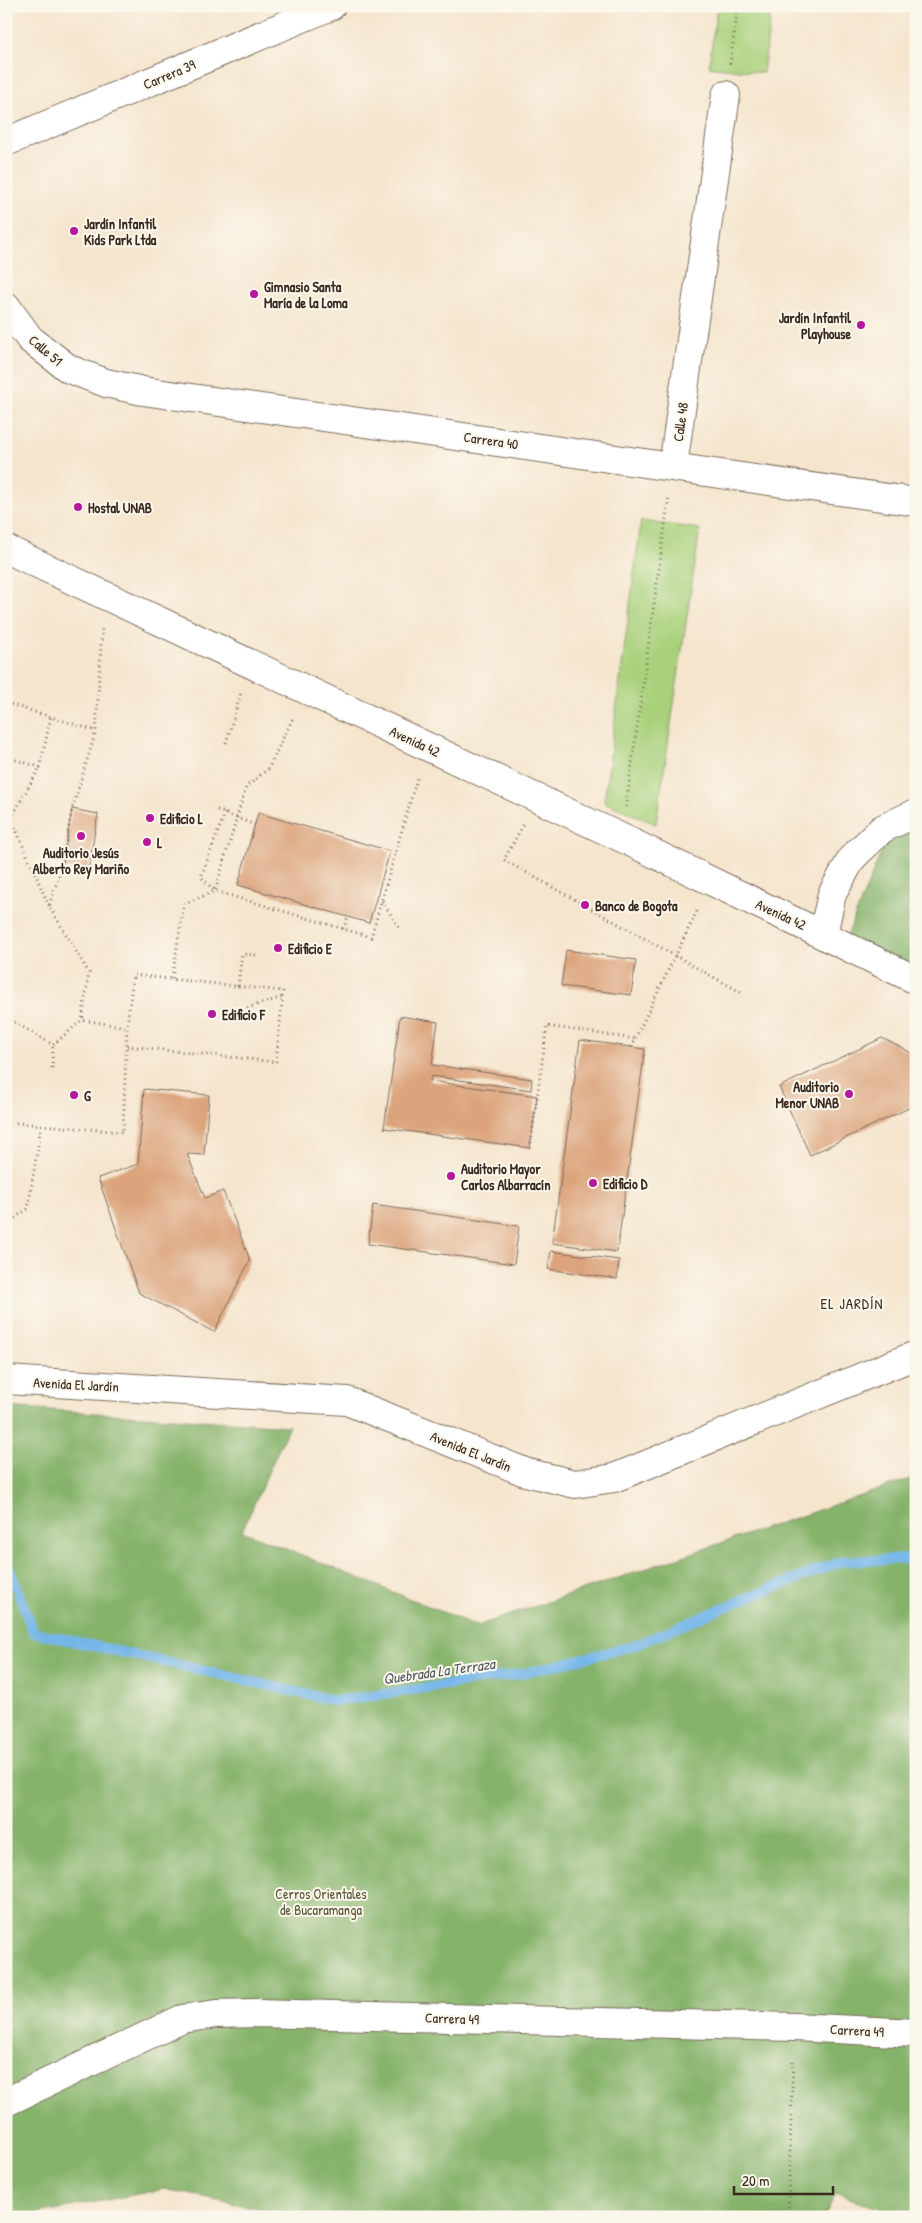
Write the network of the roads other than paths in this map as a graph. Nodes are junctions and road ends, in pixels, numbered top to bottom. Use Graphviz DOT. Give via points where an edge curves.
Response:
graph roads {
  1 [pos="331,6"];
  2 [pos="726,95"];
  3 [pos="6,142"];
  4 [pos="6,306"];
  5 [pos="69,369"];
  6 [pos="673,466"];
  7 [pos="916,502"];
  8 [pos="6,549"];
  9 [pos="916,813"];
  10 [pos="823,934"];
  11 [pos="916,980"];
  12 [pos="916,1355"];
  13 [pos="6,1380"];
  14 [pos="916,2033"];
  15 [pos="6,2102"];
  1 -- 3 [label="street, Carrera 39"];
  2 -- 6 [label="street, Calle 48"];
  4 -- 5 [label="street, Calle 51" via="30,339"];
  5 -- 6 [label="street, Carrera 40" via="106,384 143,391"];
  6 -- 7 [label="street, Carrera 40"];
  8 -- 10 [label="street, Avenida 42"];
  9 -- 10 [label="street" via="882,829 852,858 832,894"];
  10 -- 11 [label="street"];
  12 -- 13 [label="street, Avenida El Jardín" via="614,1478 575,1484 525,1472 347,1401"];
  14 -- 15 [label="street, Carrera 49" via="794,2027 216,2014 175,2022"];
}
